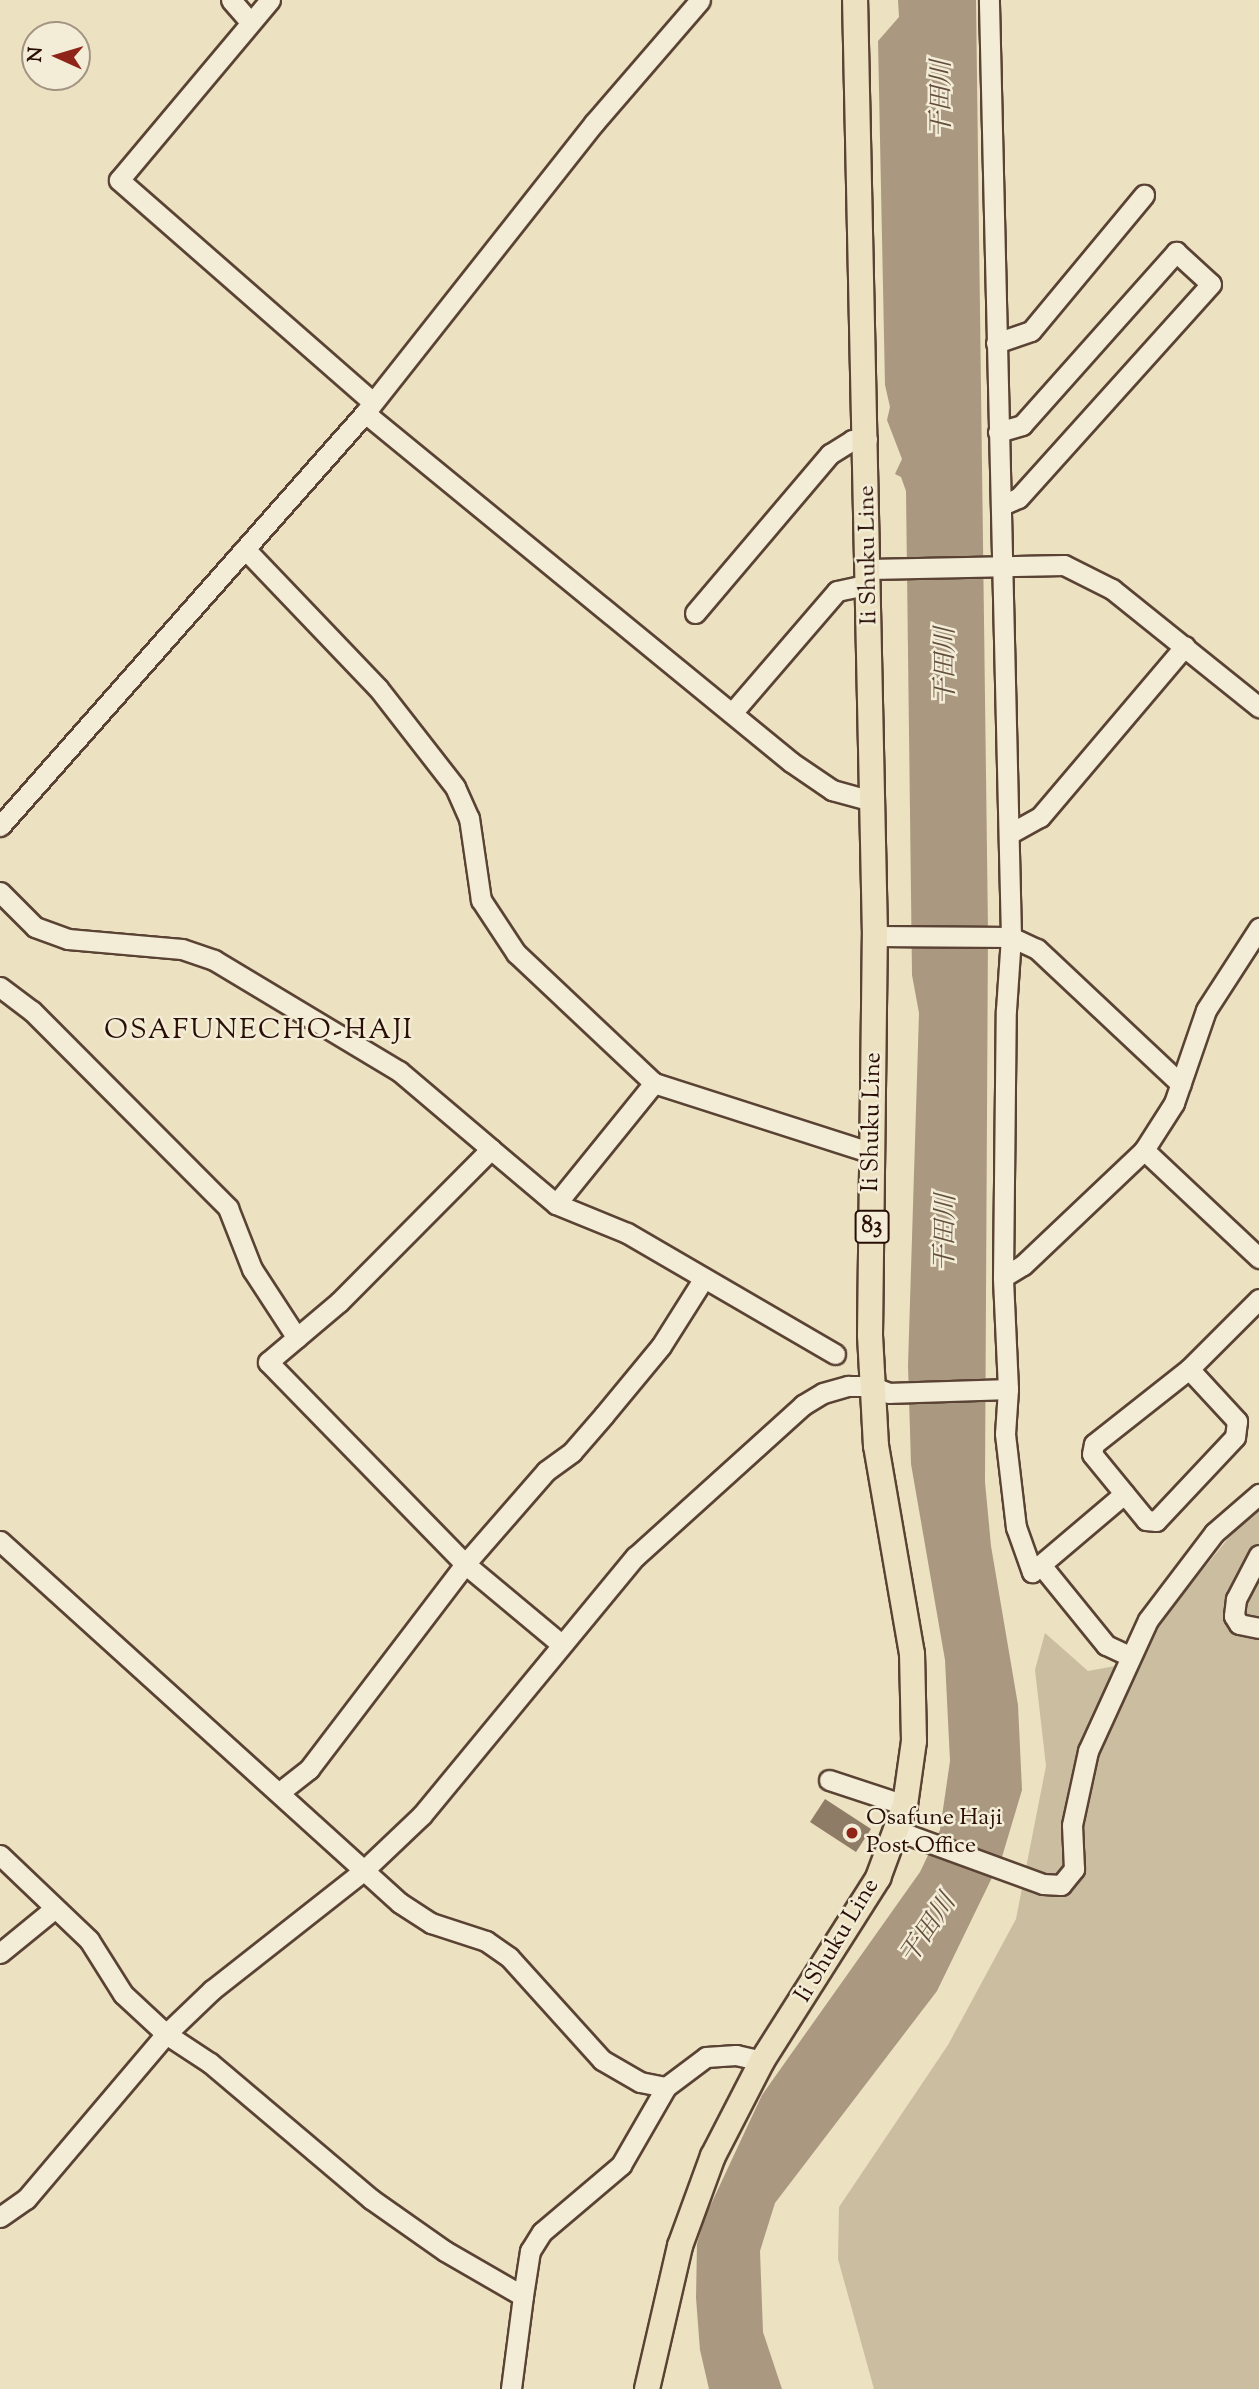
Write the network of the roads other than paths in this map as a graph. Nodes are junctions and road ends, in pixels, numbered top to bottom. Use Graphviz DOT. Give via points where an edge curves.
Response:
graph roads {
  1 [pos="231,0"];
  2 [pos="270,0"];
  3 [pos="700,0"];
  4 [pos="855,0"];
  5 [pos="989,0"];
  6 [pos="250,22"];
  7 [pos="1144,195"];
  8 [pos="996,343"];
  9 [pos="369,408"];
  10 [pos="998,432"];
  11 [pos="867,439"];
  12 [pos="1002,505"];
  13 [pos="245,549"];
  14 [pos="1001,567"];
  15 [pos="877,574"];
  16 [pos="695,613"];
  17 [pos="1185,646"];
  18 [pos="1259,708"];
  19 [pos="732,713"];
  20 [pos="872,801"];
  21 [pos="0,826"];
  22 [pos="1009,834"];
  23 [pos="0,892"];
  24 [pos="1259,928"];
  25 [pos="885,936"];
  26 [pos="1006,937"];
  27 [pos="0,987"];
  28 [pos="654,1083"];
  29 [pos="1181,1084"];
  30 [pos="491,1149"];
  31 [pos="1144,1150"];
  32 [pos="873,1153"];
  33 [pos="556,1204"];
  34 [pos="1259,1258"];
  35 [pos="1003,1277"];
  36 [pos="704,1278"];
  37 [pos="1259,1299"];
  38 [pos="297,1338"];
  39 [pos="835,1354"];
  40 [pos="1189,1369"];
  41 [pos="880,1389"];
  42 [pos="1001,1389"];
  43 [pos="1124,1494"];
  44 [pos="1259,1494"];
  45 [pos="0,1541"];
  46 [pos="1259,1556"];
  47 [pos="465,1564"];
  48 [pos="1041,1565"];
  49 [pos="1259,1628"];
  50 [pos="561,1644"];
  51 [pos="1130,1656"];
  52 [pos="829,1780"];
  53 [pos="281,1791"];
  54 [pos="905,1805"];
  55 [pos="898,1831"];
  56 [pos="0,1855"];
  57 [pos="363,1871"];
  58 [pos="55,1908"];
  59 [pos="0,1954"];
  60 [pos="166,2034"];
  61 [pos="762,2061"];
  62 [pos="666,2087"];
  63 [pos="0,2217"];
  64 [pos="523,2296"];
  65 [pos="511,2389"];
  66 [pos="647,2389"];
  1 -- 6 [label="street"];
  2 -- 6 [label="street"];
  3 -- 9 [label="street" via="594,124"];
  4 -- 11 [label="main road, Ii Shuku Line / 83"];
  5 -- 8 [label="street"];
  6 -- 9 [label="street" via="119,180"];
  7 -- 8 [label="street" via="1031,331"];
  8 -- 10 [label="street"];
  9 -- 13 [label="street"];
  9 -- 19 [label="street"];
  10 -- 12 [label="street"];
  10 -- 12 [label="street" via="1022,425 1176,252 1211,284 1018,498"];
  11 -- 15 [label="main road, Ii Shuku Line / 83"];
  11 -- 16 [label="street" via="852,440 830,454"];
  12 -- 14 [label="street"];
  13 -- 21 [label="street"];
  13 -- 28 [label="street" via="378,688 455,788 469,818 481,900 516,953"];
  14 -- 15 [label="street"];
  14 -- 17 [label="street" via="1064,565 1088,574"];
  14 -- 22 [label="street"];
  15 -- 19 [label="street" via="837,591"];
  15 -- 20 [label="main road, Ii Shuku Line / 83"];
  17 -- 18 [label="street"];
  17 -- 22 [label="street" via="1040,817"];
  19 -- 20 [label="street" via="832,790"];
  20 -- 25 [label="main road, Ii Shuku Line / 83"];
  22 -- 26 [label="street"];
  23 -- 30 [label="street" via="35,927 68,939 182,949 214,960 399,1071"];
  24 -- 29 [label="street" via="1206,1010"];
  25 -- 26 [label="street"];
  25 -- 32 [label="main road, Ii Shuku Line / 83"];
  26 -- 29 [label="street" via="1037,949"];
  26 -- 35 [label="street"];
  27 -- 38 [label="street" via="32,1011 228,1208 252,1269"];
  28 -- 32 [label="street"];
  28 -- 33 [label="street"];
  29 -- 31 [label="street"];
  30 -- 33 [label="street"];
  30 -- 38 [label="street" via="372,1271"];
  31 -- 34 [label="street"];
  31 -- 35 [label="street" via="1023,1265"];
  32 -- 41 [label="main road, Ii Shuku Line / 83"];
  33 -- 36 [label="street" via="627,1233"];
  35 -- 42 [label="street"];
  36 -- 39 [label="street"];
  36 -- 47 [label="street" via="661,1346 604,1415 572,1451 546,1471"];
  37 -- 40 [label="street"];
  38 -- 47 [label="street" via="268,1362"];
  40 -- 43 [label="street" via="1094,1444 1092,1454"];
  40 -- 43 [label="street" via="1237,1421 1236,1437 1156,1521 1146,1520"];
  41 -- 42 [label="street"];
  41 -- 50 [label="street" via="823,1393 803,1405 635,1557"];
  41 -- 54 [label="main road, Ii Shuku Line / 83" via="876,1446 912,1654 914,1741"];
  42 -- 48 [label="street" via="1016,1527 1032,1572"];
  43 -- 48 [label="street"];
  44 -- 51 [label="street" via="1213,1533 1162,1598"];
  45 -- 53 [label="street"];
  46 -- 49 [label="street" via="1236,1599 1234,1616 1239,1624"];
  47 -- 50 [label="street"];
  47 -- 53 [label="street" via="309,1769"];
  48 -- 51 [label="street" via="1106,1645"];
  50 -- 57 [label="street" via="422,1815"];
  51 -- 55 [label="street" via="1088,1751 1072,1825 1074,1869 1061,1885 1043,1884"];
  52 -- 54 [label="street"];
  53 -- 57 [label="street"];
  54 -- 55 [label="main road, Ii Shuku Line / 83"];
  55 -- 61 [label="main road, Ii Shuku Line / 83" via="878,1878"];
  56 -- 58 [label="street"];
  57 -- 60 [label="street" via="212,1990"];
  57 -- 62 [label="street" via="431,1923 486,1941 509,1957 602,2060 640,2082"];
  58 -- 59 [label="street"];
  58 -- 60 [label="street" via="89,1940 122,1994"];
  60 -- 63 [label="street" via="26,2199"];
  60 -- 64 [label="street" via="210,2063 371,2199 445,2251"];
  61 -- 62 [label="street" via="736,2055 706,2057"];
  61 -- 66 [label="main road, Ii Shuku Line / 83" via="713,2156 680,2246"];
  62 -- 64 [label="street" via="621,2165 542,2232 530,2251"];
  64 -- 65 [label="street"];
}
